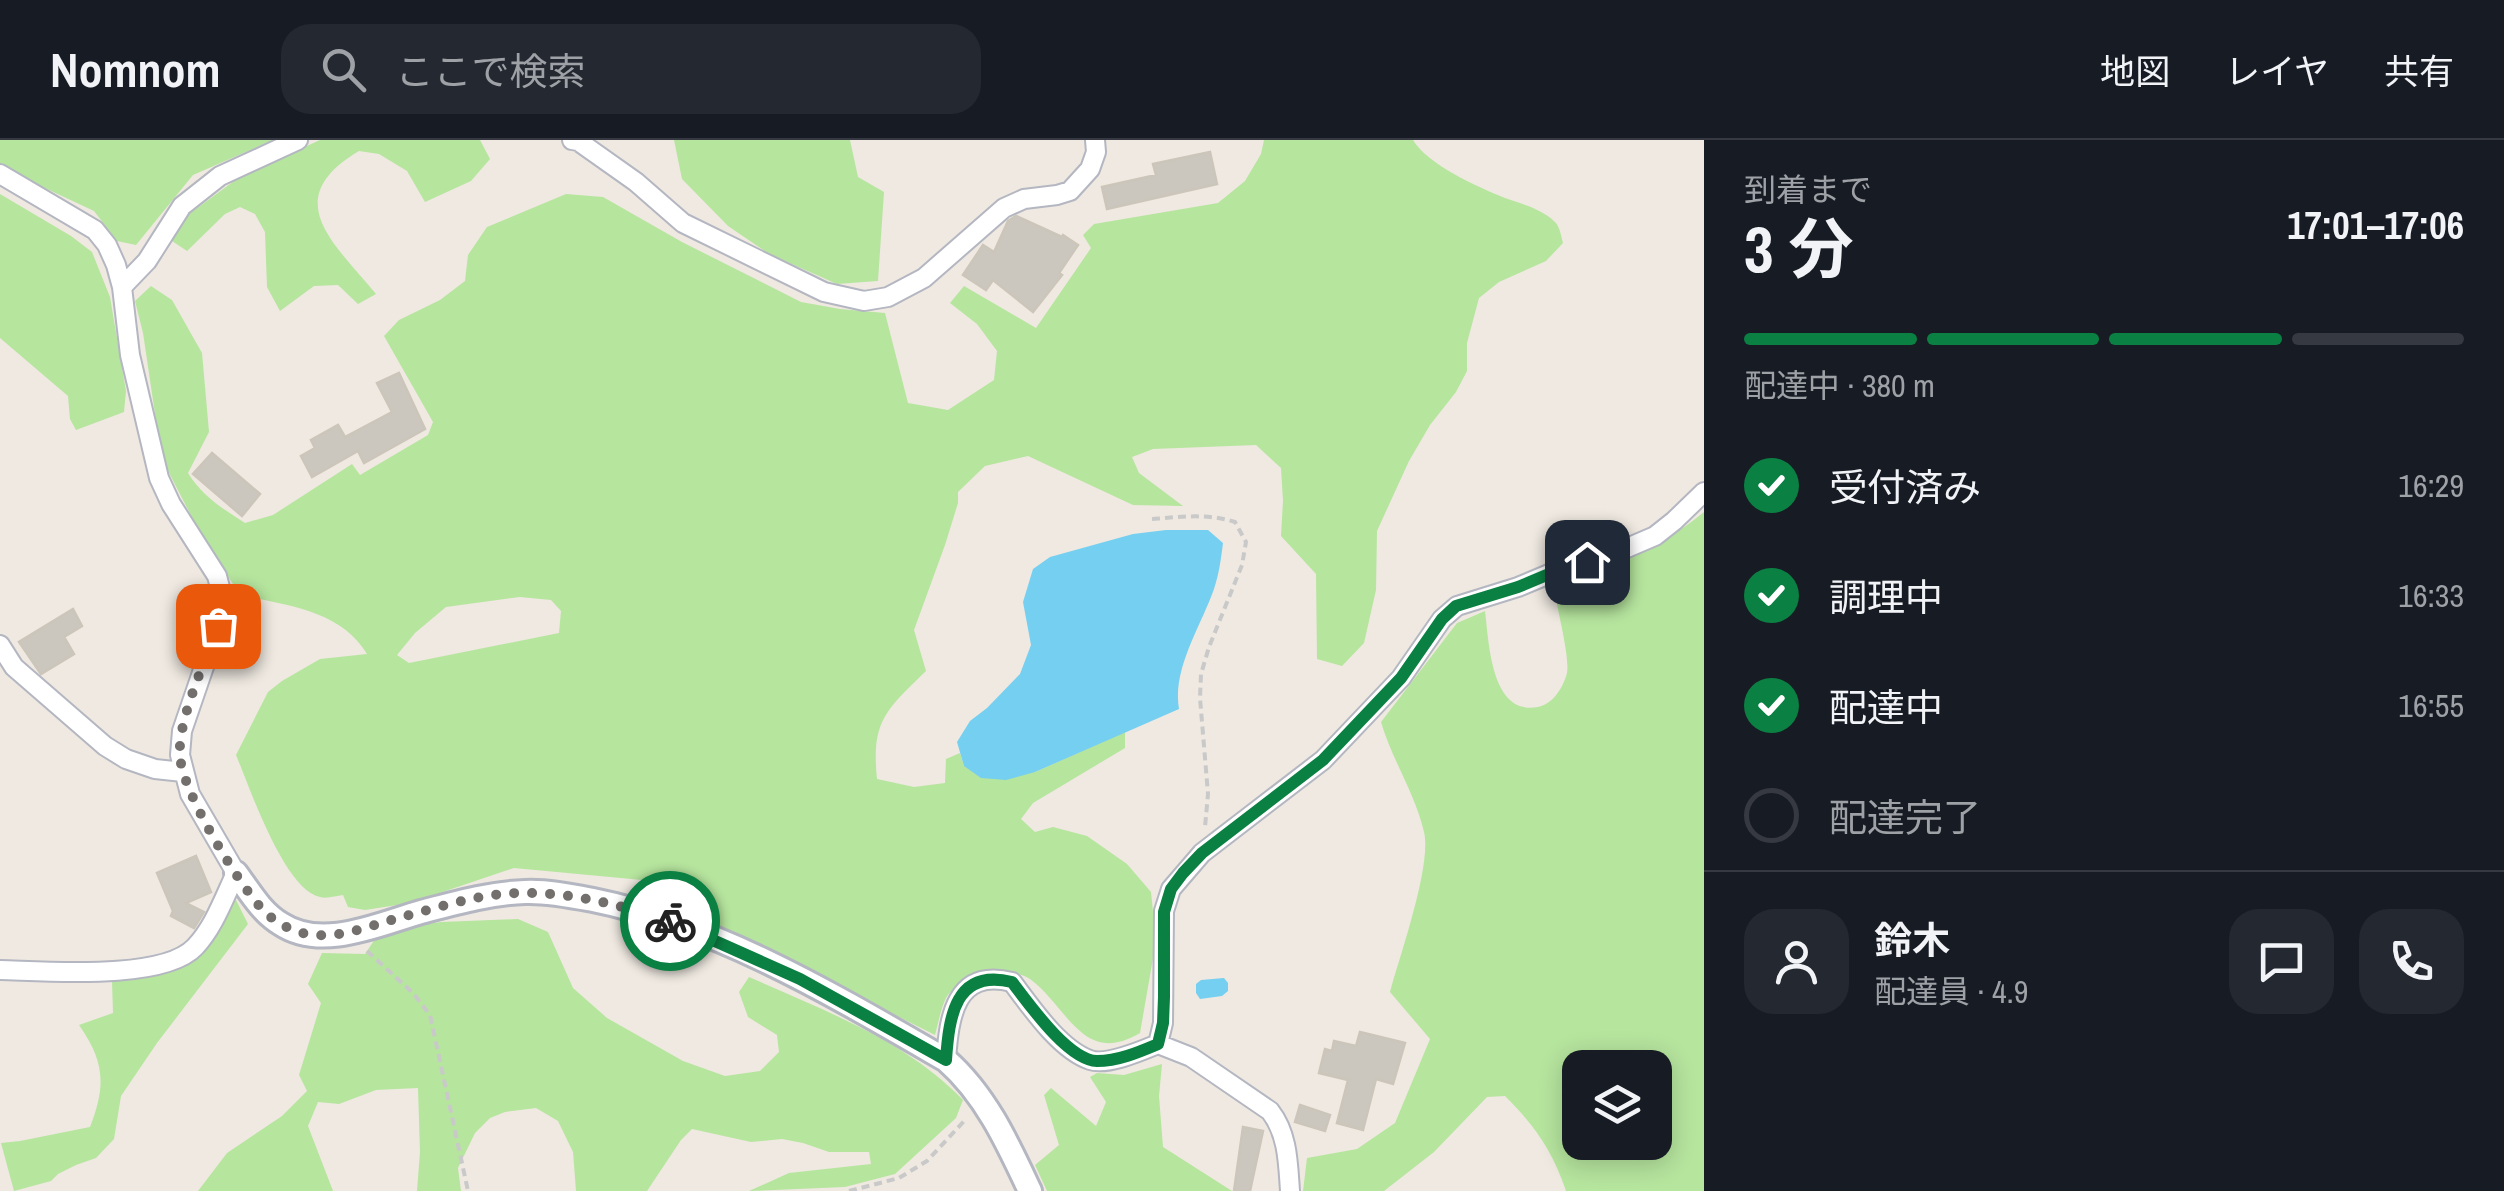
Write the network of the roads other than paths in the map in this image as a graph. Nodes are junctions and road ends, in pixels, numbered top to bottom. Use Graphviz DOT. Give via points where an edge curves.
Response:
graph roads {
  1 [pos="298,140"];
  2 [pos="572,140"];
  3 [pos="1096,140"];
  4 [pos="0,174"];
  5 [pos="122,287"];
  6 [pos="1704,492"];
  7 [pos="0,645"];
  8 [pos="183,772"];
  9 [pos="236,873"];
  10 [pos="0,970"];
  11 [pos="1158,1044"];
  12 [pos="946,1060"];
  13 [pos="1030,1191"];
  14 [pos="1290,1191"];
  1 -- 5 [label="street" via="220,176 182,206"];
  2 -- 3 [label="street" via="683,222 824,292 864,301 888,298 924,278 1004,208 1070,190 1090,169"];
  4 -- 5 [label="street" via="95,230"];
  5 -- 8 [label="street" via="130,355 159,478 217,576 223,599 182,731"];
  6 -- 11 [label="street" via="1655,536 1456,606 1401,678 1323,760 1202,853 1171,889 1164,912"];
  7 -- 8 [label="street" via="14,667 104,746 155,769"];
  8 -- 9 [label="street"];
  9 -- 10 [label="street" via="208,932 174,960 113,972"];
  9 -- 12 [label="street" via="262,910 305,934 346,933 528,891 625,906 800,979"];
  11 -- 12 [label="street" via="1092,1061 1065,1045 1012,982 999,979 971,984 960,995"];
  11 -- 14 [label="street" via="1191,1057 1270,1111 1286,1146"];
  12 -- 13 [label="street" via="983,1102"];
}
